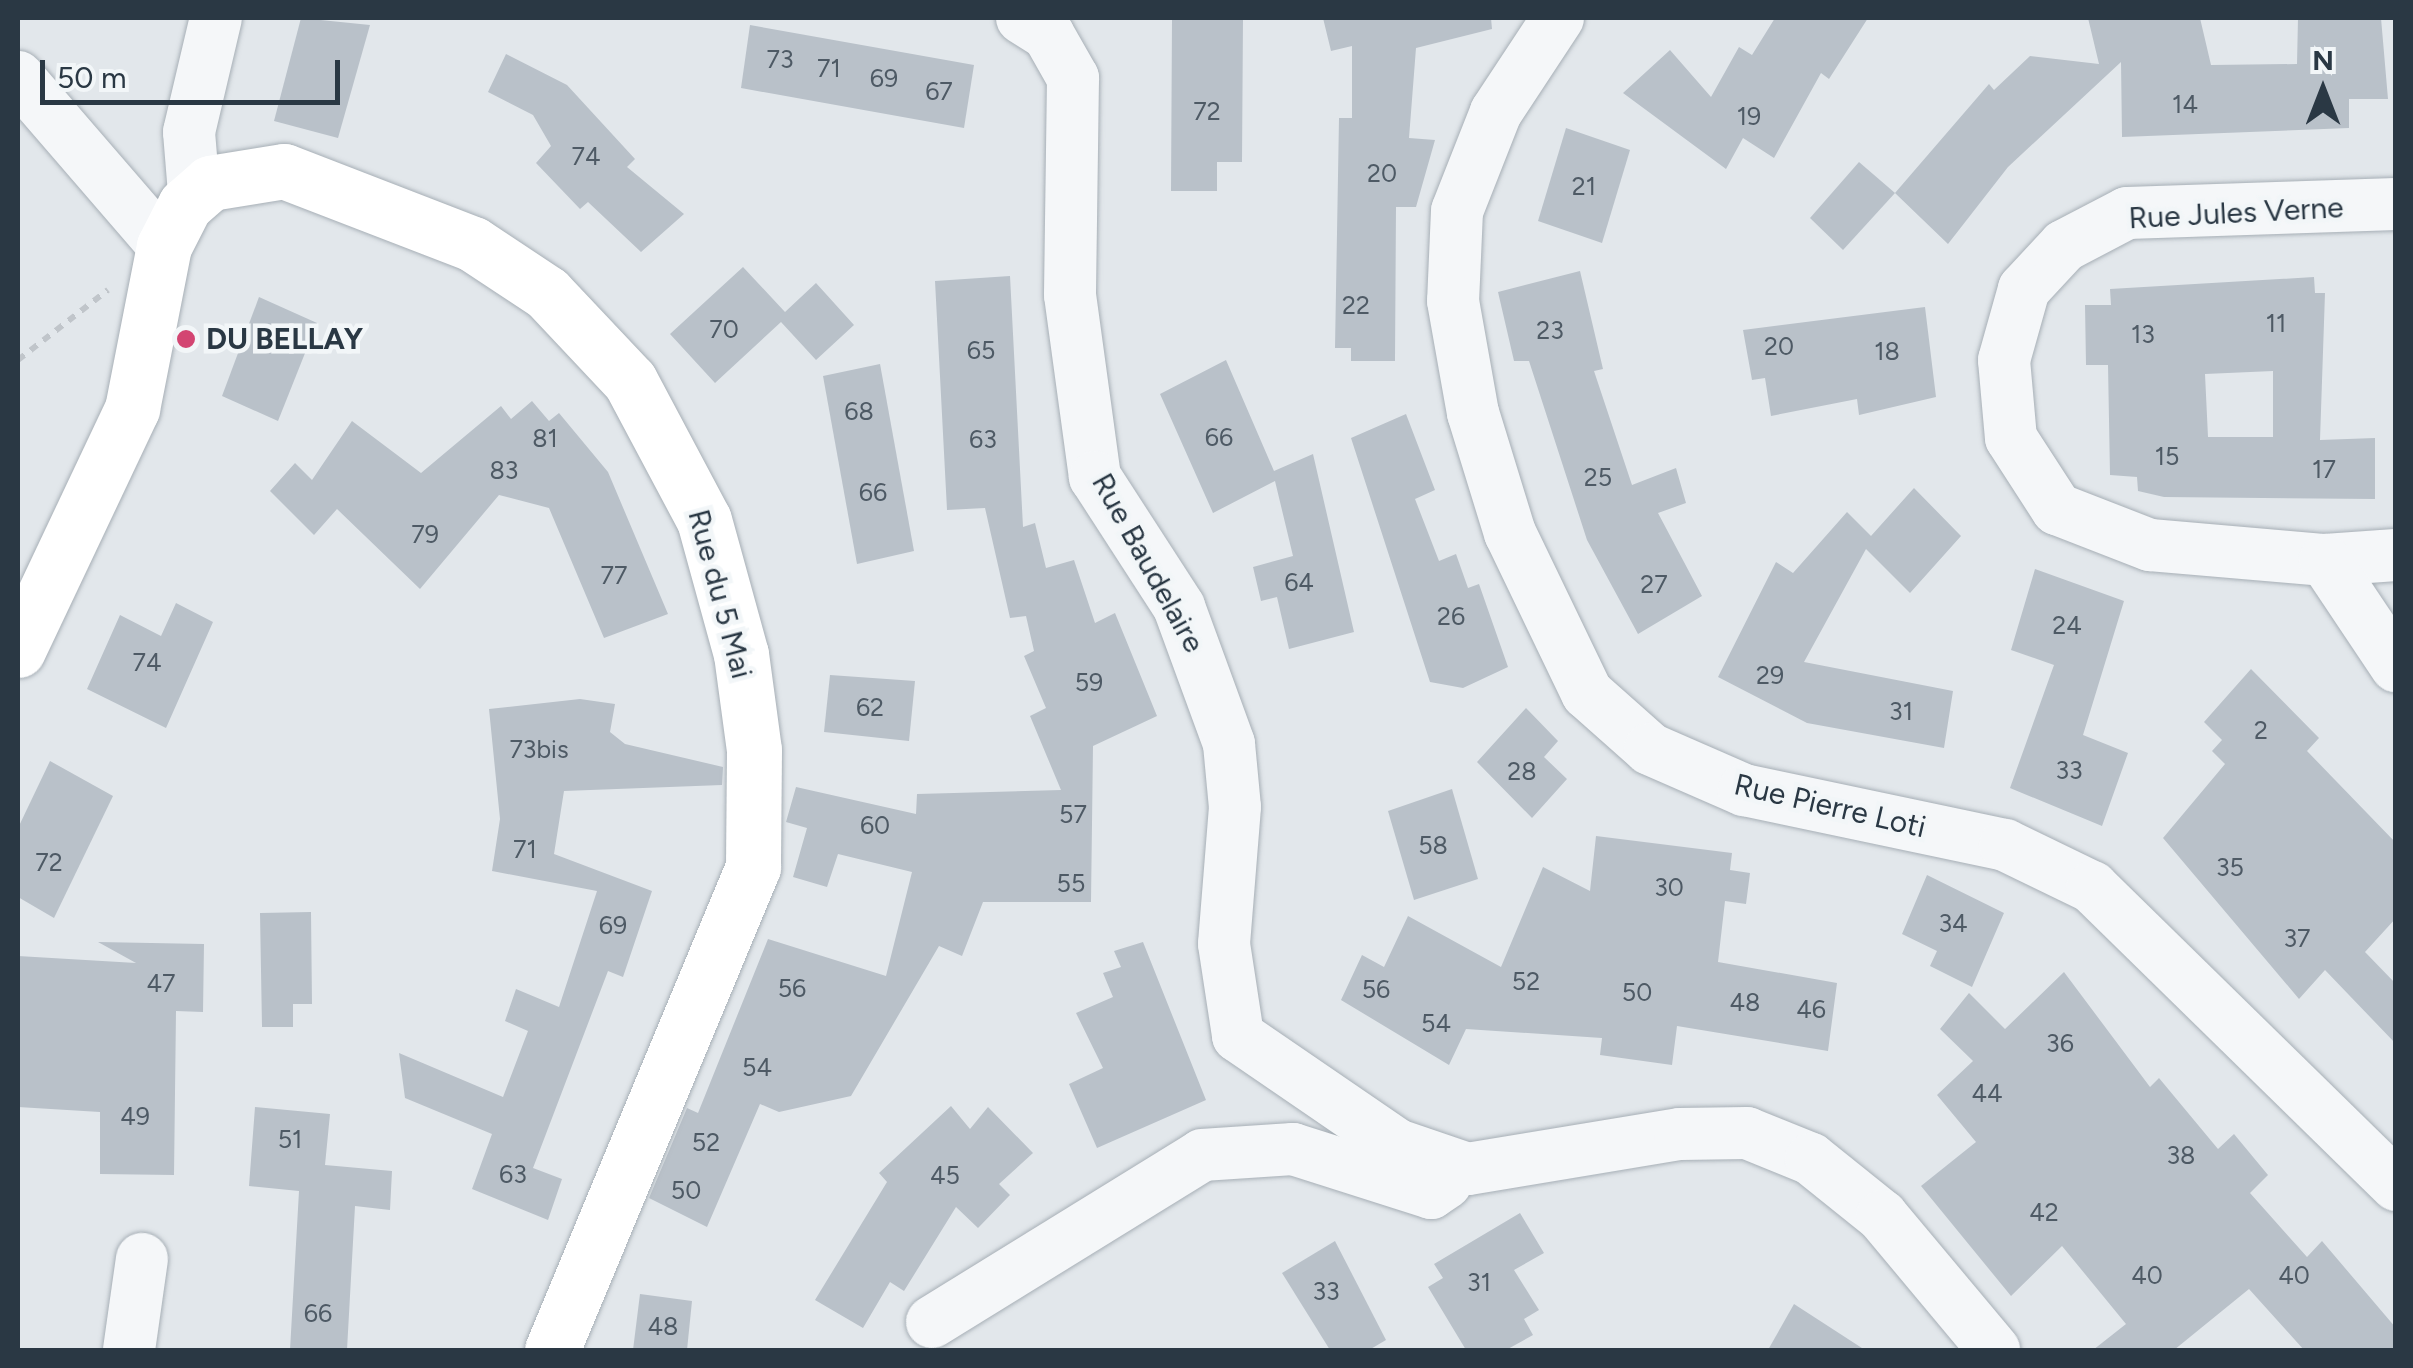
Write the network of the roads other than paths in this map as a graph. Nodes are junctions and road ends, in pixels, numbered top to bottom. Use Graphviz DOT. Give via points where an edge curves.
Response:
graph roads {
  1 [pos="216,18"];
  2 [pos="1022,18"];
  3 [pos="1558,18"];
  4 [pos="18,76"];
  5 [pos="194,194"];
  6 [pos="2396,204"];
  7 [pos="164,246"];
  8 [pos="2396,555"];
  9 [pos="2325,560"];
  10 [pos="18,650"];
  11 [pos="2396,666"];
  12 [pos="1468,1168"];
  13 [pos="2396,1184"];
  14 [pos="142,1259"];
  15 [pos="932,1322"];
  16 [pos="129,1350"];
  17 [pos="552,1350"];
  18 [pos="1994,1350"];
  1 -- 5 [label="street" via="189,132"];
  2 -- 12 [label="street, Rue Baudelaire" via="1048,34 1073,78 1070,295 1096,477 1179,606 1228,744 1235,807 1224,944 1238,1036 1398,1145"];
  3 -- 13 [label="street, Rue Pierre Loti" via="1496,112 1456,211 1454,301 1473,413 1510,533 1586,692 1650,749 1744,790 2005,845 2092,887"];
  4 -- 7 [label="street"];
  5 -- 7 [label="main road"];
  5 -- 17 [label="main road, Rue du 5 Mai" via="226,178 284,171 391,207 511,266 630,381 704,520 749,712 753,867"];
  6 -- 9 [label="street, Rue Jules Verne" via="2127,213 2064,246 2024,289 2004,360 2011,438 2057,509 2150,545"];
  7 -- 10 [label="main road" via="132,409"];
  8 -- 9 [label="street, Rue Jules Verne"];
  9 -- 11 [label="street"];
  12 -- 15 [label="street, Rue Baudelaire" via="1431,1193 1293,1150 1202,1155"];
  12 -- 18 [label="street, Rue Baudelaire" via="1680,1134 1748,1133 1811,1159 1882,1216"];
  14 -- 16 [label="street"];
}
